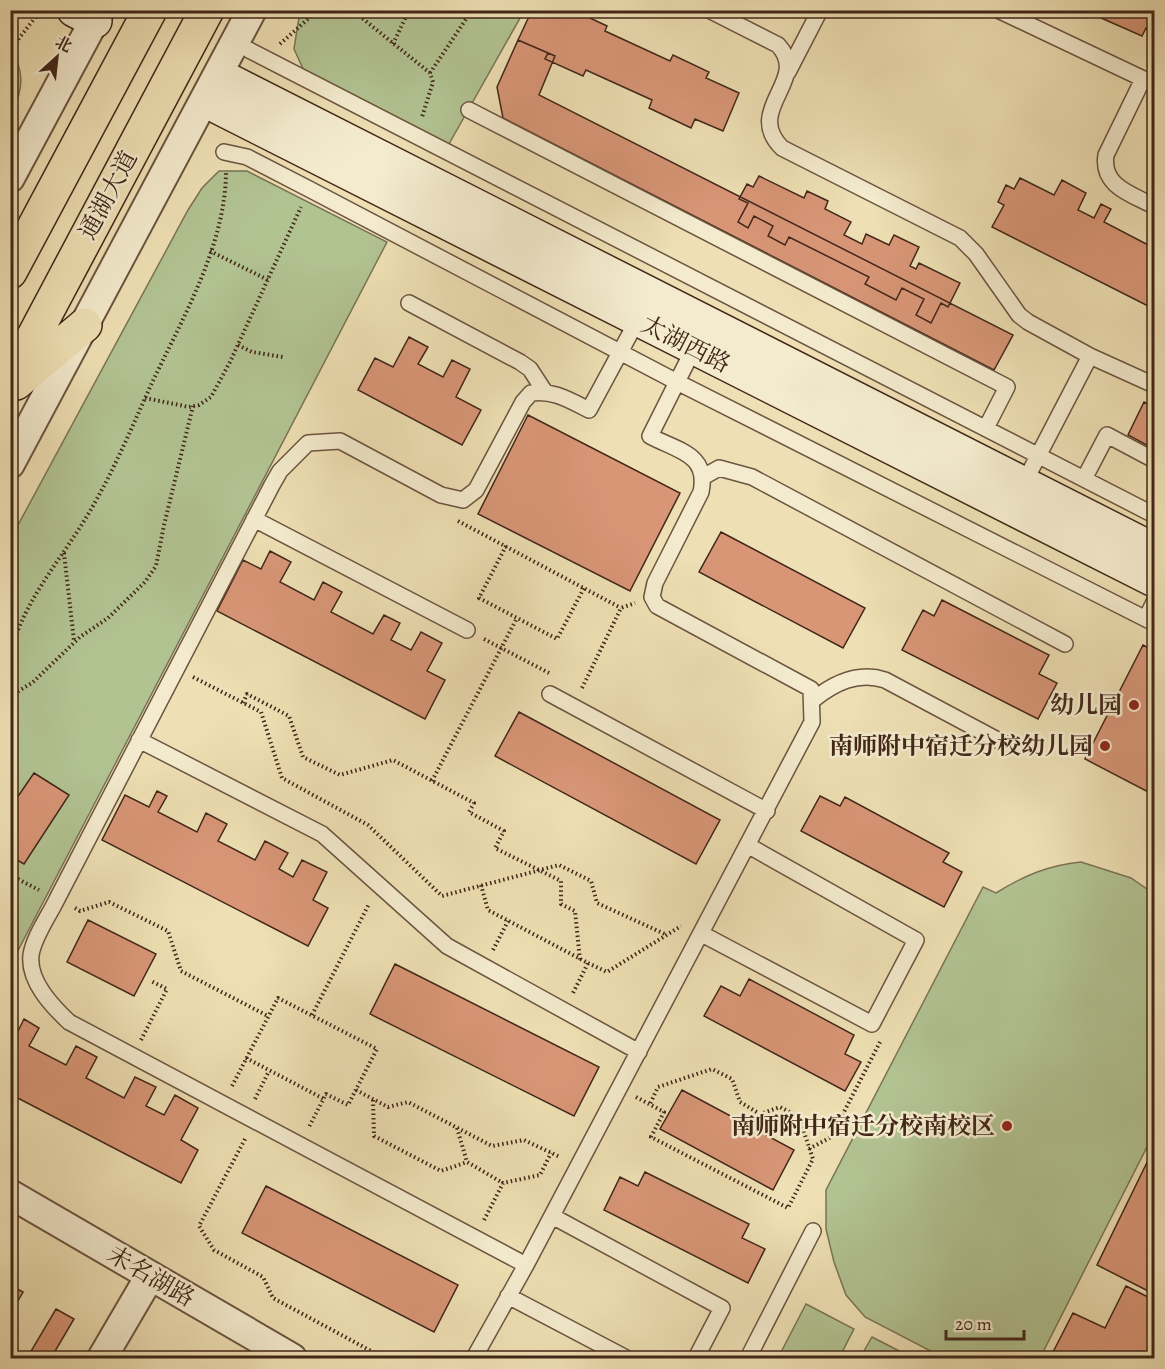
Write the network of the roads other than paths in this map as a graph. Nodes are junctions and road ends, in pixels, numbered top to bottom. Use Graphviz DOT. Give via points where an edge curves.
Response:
graph roads {
  1 [pos="150,10"];
  2 [pos="207,10"];
  3 [pos="252,10"];
  4 [pos="709,10"];
  5 [pos="820,10"];
  6 [pos="998,10"];
  7 [pos="90,14"];
  8 [pos="249,50"];
  9 [pos="788,72"];
  10 [pos="1149,82"];
  11 [pos="469,110"];
  12 [pos="224,152"];
  13 [pos="10,177"];
  14 [pos="1155,206"];
  15 [pos="10,272"];
  16 [pos="409,303"];
  17 [pos="638,319"];
  18 [pos="85,325"];
  19 [pos="694,348"];
  20 [pos="620,352"];
  21 [pos="1090,356"];
  22 [pos="10,381"];
  23 [pos="677,382"];
  24 [pos="1155,385"];
  25 [pos="10,388"];
  26 [pos="545,392"];
  27 [pos="986,428"];
  28 [pos="1155,460"];
  29 [pos="10,464"];
  30 [pos="1030,469"];
  31 [pos="705,476"];
  32 [pos="1084,479"];
  33 [pos="1155,515"];
  34 [pos="254,519"];
  35 [pos="1155,550"];
  36 [pos="1155,580"];
  37 [pos="1155,602"];
  38 [pos="1150,621"];
  39 [pos="467,630"];
  40 [pos="1065,644"];
  41 [pos="550,694"];
  42 [pos="813,700"];
  43 [pos="139,740"];
  44 [pos="1005,744"];
  45 [pos="767,811"];
  46 [pos="749,846"];
  47 [pos="702,934"];
  48 [pos="639,1052"];
  49 [pos="10,1194"];
  50 [pos="552,1216"];
  51 [pos="813,1231"];
  52 [pos="526,1265"];
  53 [pos="150,1276"];
  54 [pos="508,1296"];
  55 [pos="102,1359"];
  56 [pos="292,1359"];
  57 [pos="474,1359"];
  58 [pos="626,1359"];
  59 [pos="696,1359"];
  60 [pos="748,1359"];
  1 -- 15 [label="main road, 通湖大道"];
  2 -- 22 [label="main road, 通湖大道"];
  3 -- 18 [label="street"];
  4 -- 9 [label="lane" via="778,45 787,54"];
  5 -- 9 [label="lane"];
  6 -- 10 [label="lane"];
  7 -- 13 [label="street"];
  8 -- 27 [label="lane"];
  9 -- 21 [label="lane" via="769,119 773,139 782,148 960,238 1019,315"];
  10 -- 14 [label="lane" via="1106,155 1104,165 1115,186"];
  11 -- 27 [label="lane" via="1007,387"];
  12 -- 20 [label="lane" via="247,157"];
  16 -- 26 [label="lane" via="520,362 530,369"];
  17 -- 19 [label="street, 太湖西路"];
  17 -- 20 [label="lane"];
  17 -- 30 [label="street, 太湖西路" via="225,95"];
  18 -- 25 [label="main road"];
  18 -- 29 [label="street"];
  19 -- 23 [label="lane"];
  19 -- 36 [label="street, 太湖西路"];
  20 -- 23 [label="lane"];
  20 -- 26 [label="lane" via="589,410"];
  21 -- 24 [label="lane"];
  21 -- 30 [label="lane"];
  23 -- 31 [label="lane" via="650,436 688,455 701,465"];
  23 -- 38 [label="lane"];
  26 -- 34 [label="lane" via="531,393 523,402 476,490 464,500 441,495 340,441 324,441 309,443 280,471"];
  27 -- 30 [label="lane"];
  28 -- 32 [label="lane" via="1107,435"];
  30 -- 32 [label="lane"];
  30 -- 35 [label="street, 太湖西路"];
  31 -- 40 [label="lane" via="719,468 752,477"];
  31 -- 42 [label="lane" via="652,597 657,606 802,682 811,689"];
  32 -- 33 [label="lane"];
  34 -- 39 [label="lane"];
  34 -- 43 [label="lane"];
  37 -- 38 [label="lane"];
  41 -- 45 [label="lane"];
  42 -- 44 [label="lane" via="832,685 871,676"];
  42 -- 45 [label="lane" via="812,722 805,741"];
  43 -- 48 [label="lane" via="322,834 447,946"];
  43 -- 52 [label="lane" via="31,955 42,992 69,1022 132,1058"];
  45 -- 46 [label="lane"];
  46 -- 47 [label="lane"];
  46 -- 47 [label="lane" via="916,940 872,1024"];
  47 -- 48 [label="lane"];
  48 -- 50 [label="lane"];
  49 -- 53 [label="street, 未名湖路"];
  50 -- 52 [label="lane"];
  50 -- 59 [label="lane" via="722,1308"];
  51 -- 60 [label="lane"];
  52 -- 54 [label="lane"];
  53 -- 55 [label="street"];
  53 -- 56 [label="street, 未名湖路"];
  54 -- 57 [label="lane"];
  54 -- 58 [label="lane"];
}
